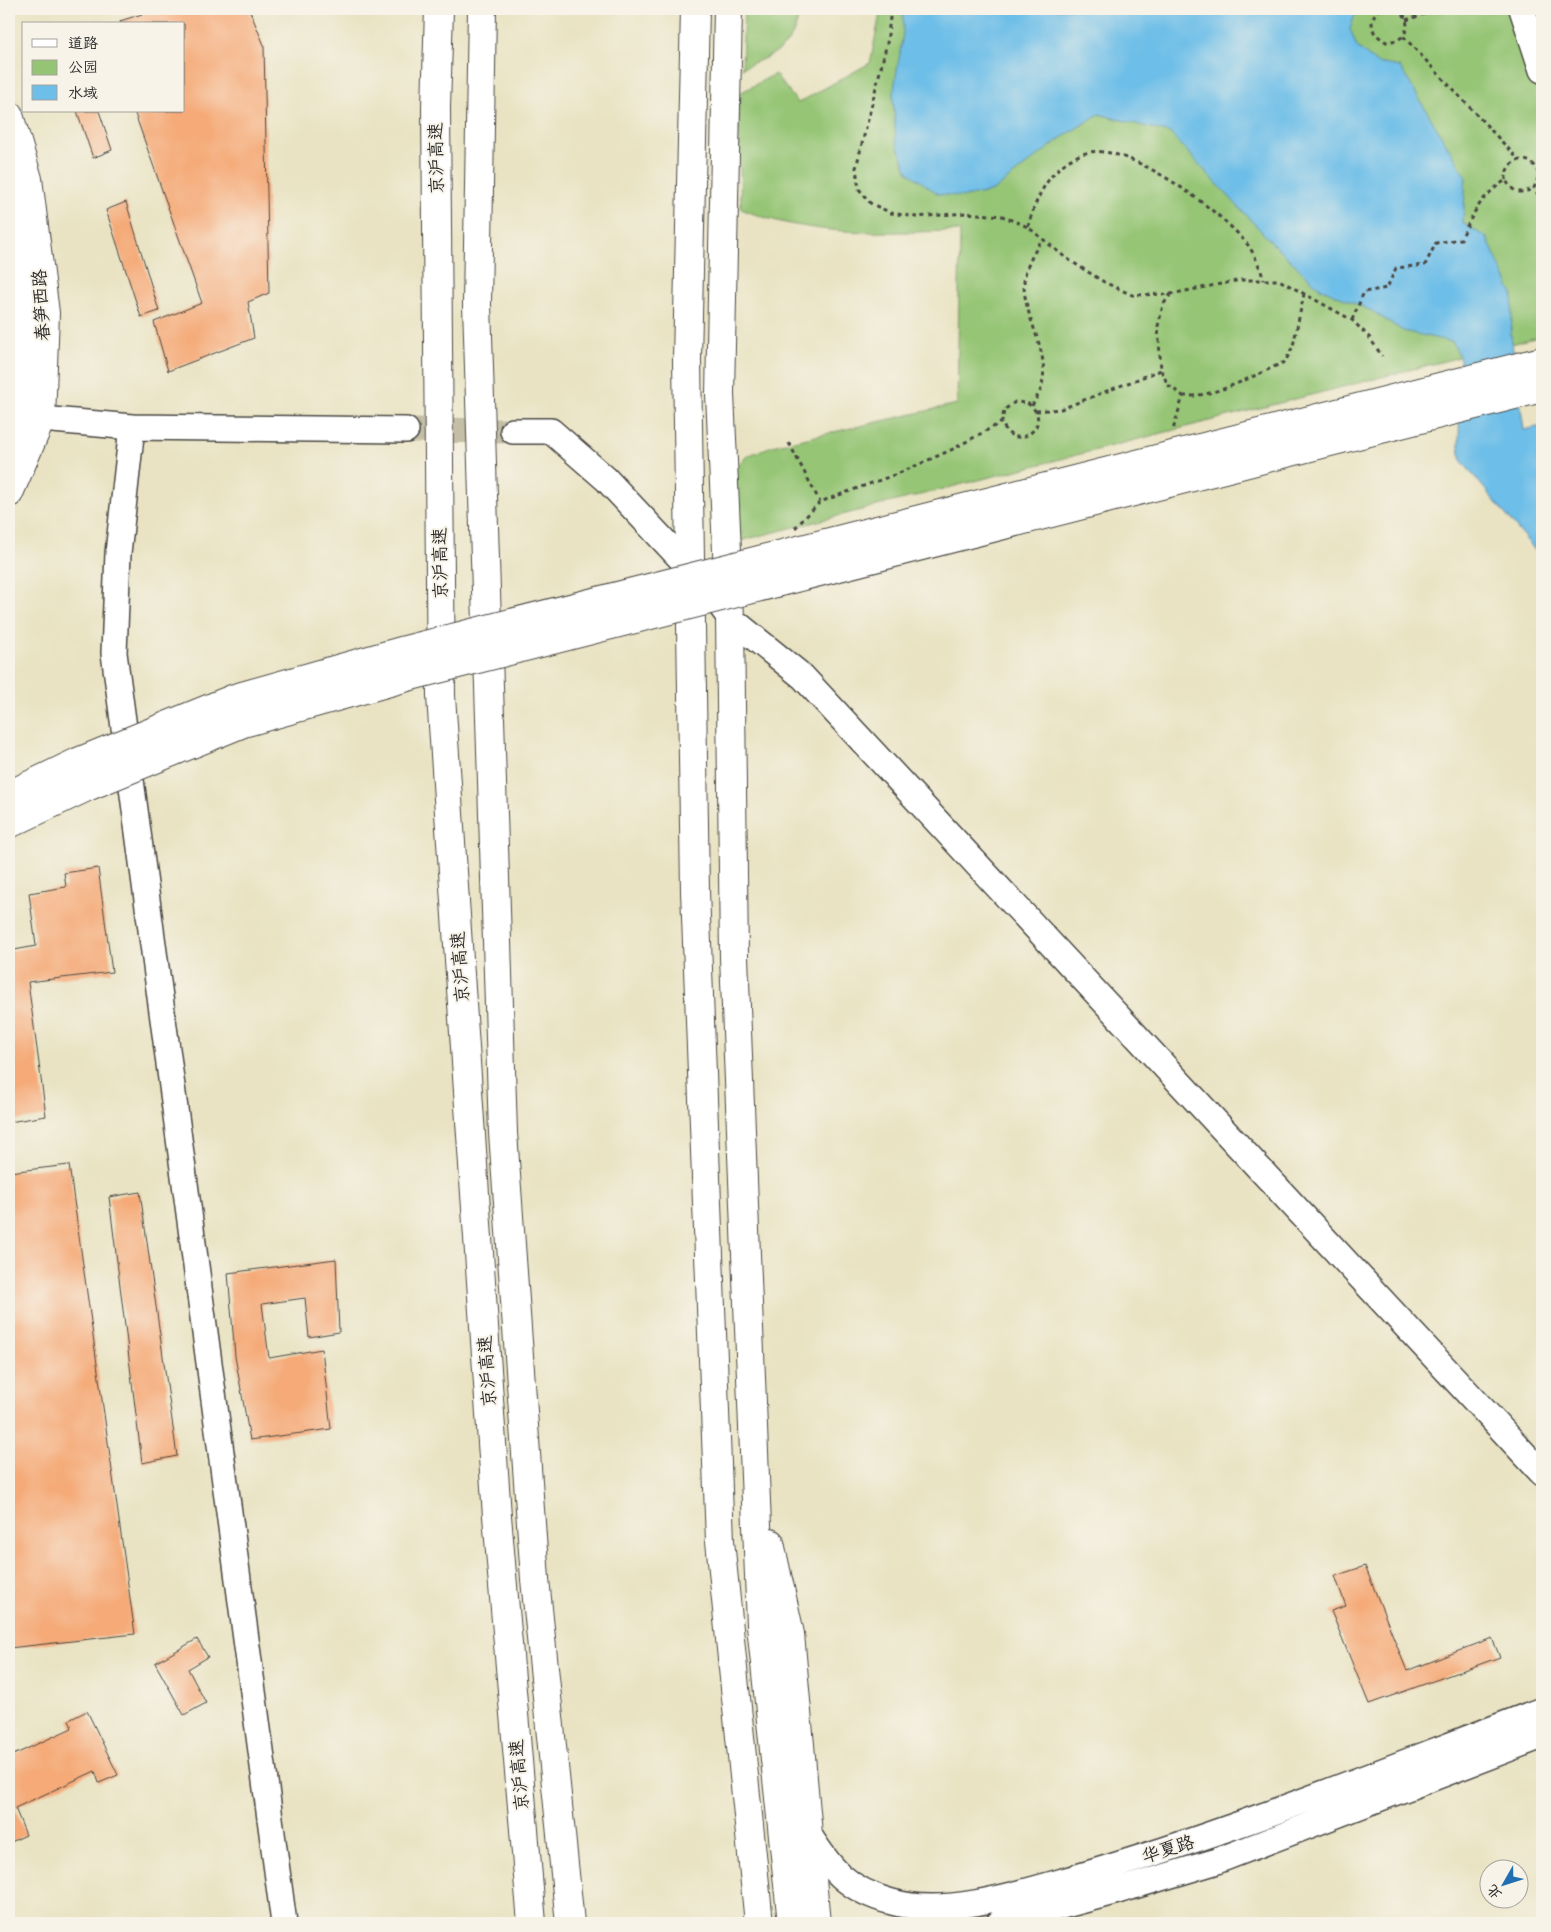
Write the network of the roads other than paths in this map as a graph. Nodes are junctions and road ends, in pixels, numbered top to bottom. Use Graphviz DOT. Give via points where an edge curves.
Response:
graph roads {
  1 [pos="439,9"];
  2 [pos="482,9"];
  3 [pos="695,9"];
  4 [pos="728,9"];
  5 [pos="1522,9"];
  6 [pos="1542,70"];
  7 [pos="9,115"];
  8 [pos="9,182"];
  9 [pos="1542,361"];
  10 [pos="1542,388"];
  11 [pos="30,416"];
  12 [pos="132,427"];
  13 [pos="406,430"];
  14 [pos="513,431"];
  15 [pos="9,440"];
  16 [pos="9,493"];
  17 [pos="691,567"];
  18 [pos="730,618"];
  19 [pos="9,796"];
  20 [pos="9,824"];
  21 [pos="754,1472"];
  22 [pos="1542,1473"];
  23 [pos="1542,1710"];
  24 [pos="1542,1736"];
  25 [pos="806,1830"];
  26 [pos="284,1923"];
  27 [pos="532,1923"];
  28 [pos="570,1923"];
  29 [pos="759,1923"];
  30 [pos="792,1923"];
  31 [pos="816,1923"];
  32 [pos="999,1923"];
  1 -- 27 [label="main road, 京沪高速" via="436,117 441,696 496,1506"];
  2 -- 28 [label="main road, 京沪高速" via="477,304 502,1133 535,1579"];
  3 -- 17 [label="main road" via="687,359"];
  4 -- 18 [label="main road" via="720,394"];
  5 -- 6 [label="street"];
  7 -- 11 [label="main road, 春笋西路" via="28,179 44,313"];
  8 -- 11 [label="main road, 春笋西路" via="19,214"];
  9 -- 19 [label="main road, bridge" via="424,646 244,696 78,762"];
  10 -- 20 [label="main road, bridge" via="421,673 243,723 88,786"];
  11 -- 12 [label="street"];
  11 -- 15 [label="main road, 春笋西路"];
  11 -- 16 [label="main road, 春笋西路"];
  12 -- 13 [label="street"];
  12 -- 26 [label="street" via="118,553 114,652"];
  14 -- 17 [label="street" via="551,431 606,479"];
  17 -- 18 [label="street"];
  17 -- 29 [label="main road" via="696,891 720,1542"];
  18 -- 21 [label="main road" via="734,957"];
  18 -- 22 [label="street" via="803,678"];
  21 -- 25 [label="main road" via="790,1634"];
  21 -- 30 [label="main road" via="761,1625"];
  23 -- 25 [label="street, 华夏路" via="1206,1838 1007,1897 935,1908 893,1903 855,1888 826,1863"];
  24 -- 32 [label="street, 华夏路" via="1214,1862"];
  25 -- 31 [label="main road"];
}
